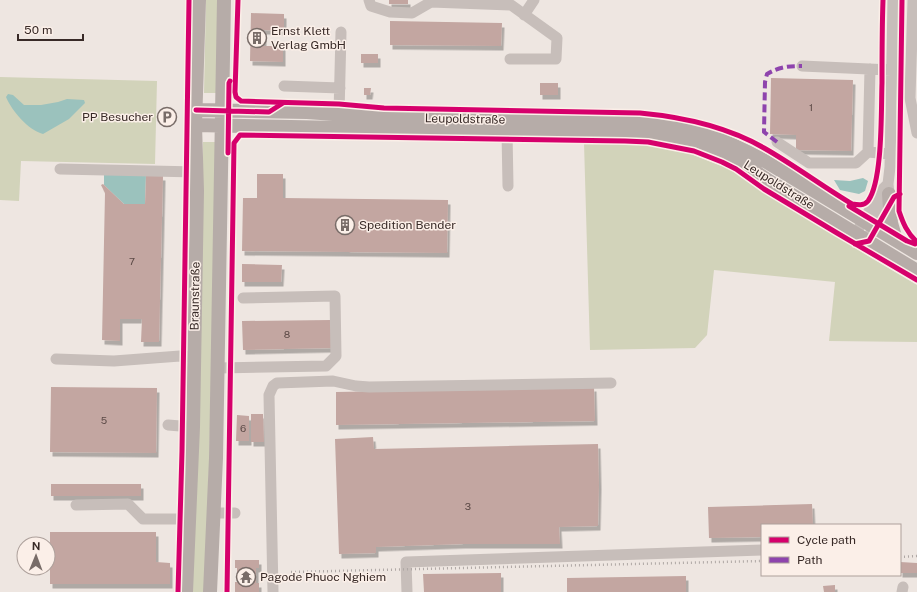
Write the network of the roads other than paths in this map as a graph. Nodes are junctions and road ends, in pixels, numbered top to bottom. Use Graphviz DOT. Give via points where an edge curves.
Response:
graph roads {
  1 [pos="199,0"];
  2 [pos="224,0"];
  3 [pos="370,0"];
  4 [pos="534,0"];
  5 [pos="892,0"];
  6 [pos="913,0"];
  7 [pos="420,4"];
  8 [pos="524,15"];
  9 [pos="341,32"];
  10 [pos="510,59"];
  11 [pos="802,66"];
  12 [pos="870,69"];
  13 [pos="891,70"];
  14 [pos="284,86"];
  15 [pos="340,88"];
  16 [pos="196,110"];
  17 [pos="222,111"];
  18 [pos="339,114"];
  19 [pos="195,125"];
  20 [pos="222,126"];
  21 [pos="507,132"];
  22 [pos="917,133"];
  23 [pos="776,142"];
  24 [pos="868,152"];
  25 [pos="890,154"];
  26 [pos="60,169"];
  27 [pos="197,172"];
  28 [pos="508,186"];
  29 [pos="888,189"];
  30 [pos="869,224"];
  31 [pos="861,236"];
  32 [pos="896,240"];
  33 [pos="917,252"];
  34 [pos="917,271"];
  35 [pos="243,298"];
  36 [pos="194,357"];
  37 [pos="56,359"];
  38 [pos="218,368"];
  39 [pos="611,383"];
  40 [pos="168,425"];
  41 [pos="193,428"];
  42 [pos="76,505"];
  43 [pos="214,513"];
  44 [pos="235,513"];
  45 [pos="190,520"];
  46 [pos="761,550"];
  47 [pos="186,592"];
  48 [pos="210,592"];
  49 [pos="274,592"];
  50 [pos="407,592"];
  1 -- 16 [label="main road, Braunstraße"];
  2 -- 17 [label="main road, Braunstraße"];
  3 -- 7 [label="street" via="371,6 390,12 412,12"];
  4 -- 8 [label="street"];
  5 -- 13 [label="street"];
  6 -- 22 [label="street" via="910,98"];
  7 -- 8 [label="street" via="432,2 510,5"];
  8 -- 10 [label="street" via="557,38 556,59"];
  9 -- 15 [label="street"];
  11 -- 12 [label="street"];
  12 -- 13 [label="street"];
  12 -- 24 [label="street"];
  13 -- 25 [label="street"];
  14 -- 15 [label="street"];
  15 -- 18 [label="street"];
  16 -- 17 [label="main road, Leupoldstraße"];
  16 -- 19 [label="main road, Braunstraße"];
  17 -- 18 [label="main road, Leupoldstraße"];
  17 -- 20 [label="main road, Braunstraße"];
  18 -- 30 [label="main road, Leupoldstraße" via="391,118 636,122 690,129 742,148"];
  19 -- 20 [label="main road, Leupoldstraße"];
  19 -- 27 [label="main road, Braunstraße"];
  20 -- 21 [label="main road, Leupoldstraße"];
  20 -- 38 [label="main road, Braunstraße"];
  21 -- 28 [label="street"];
  21 -- 31 [label="main road, Leupoldstraße" via="654,135 691,142 740,161"];
  23 -- 24 [label="street" via="809,163 856,163"];
  24 -- 25 [label="street"];
  25 -- 29 [label="street"];
  26 -- 27 [label="street"];
  27 -- 36 [label="main road, Braunstraße"];
  29 -- 30 [label="street"];
  29 -- 32 [label="main road" via="890,223"];
  30 -- 31 [label="street"];
  30 -- 32 [label="main road, Leupoldstraße"];
  31 -- 34 [label="main road, Leupoldstraße"];
  32 -- 33 [label="main road, Leupoldstraße"];
  35 -- 38 [label="street" via="335,296 336,356 326,366"];
  36 -- 37 [label="street" via="114,361"];
  36 -- 41 [label="main road, Braunstraße"];
  38 -- 43 [label="main road, Braunstraße"];
  39 -- 49 [label="street" via="369,387 334,381 277,383 269,395"];
  40 -- 41 [label="street"];
  41 -- 45 [label="main road, Braunstraße"];
  42 -- 45 [label="street" via="128,504 143,519"];
  43 -- 44 [label="street"];
  43 -- 48 [label="main road, Braunstraße"];
  45 -- 47 [label="main road, Braunstraße"];
  46 -- 50 [label="street" via="406,562"];
}
